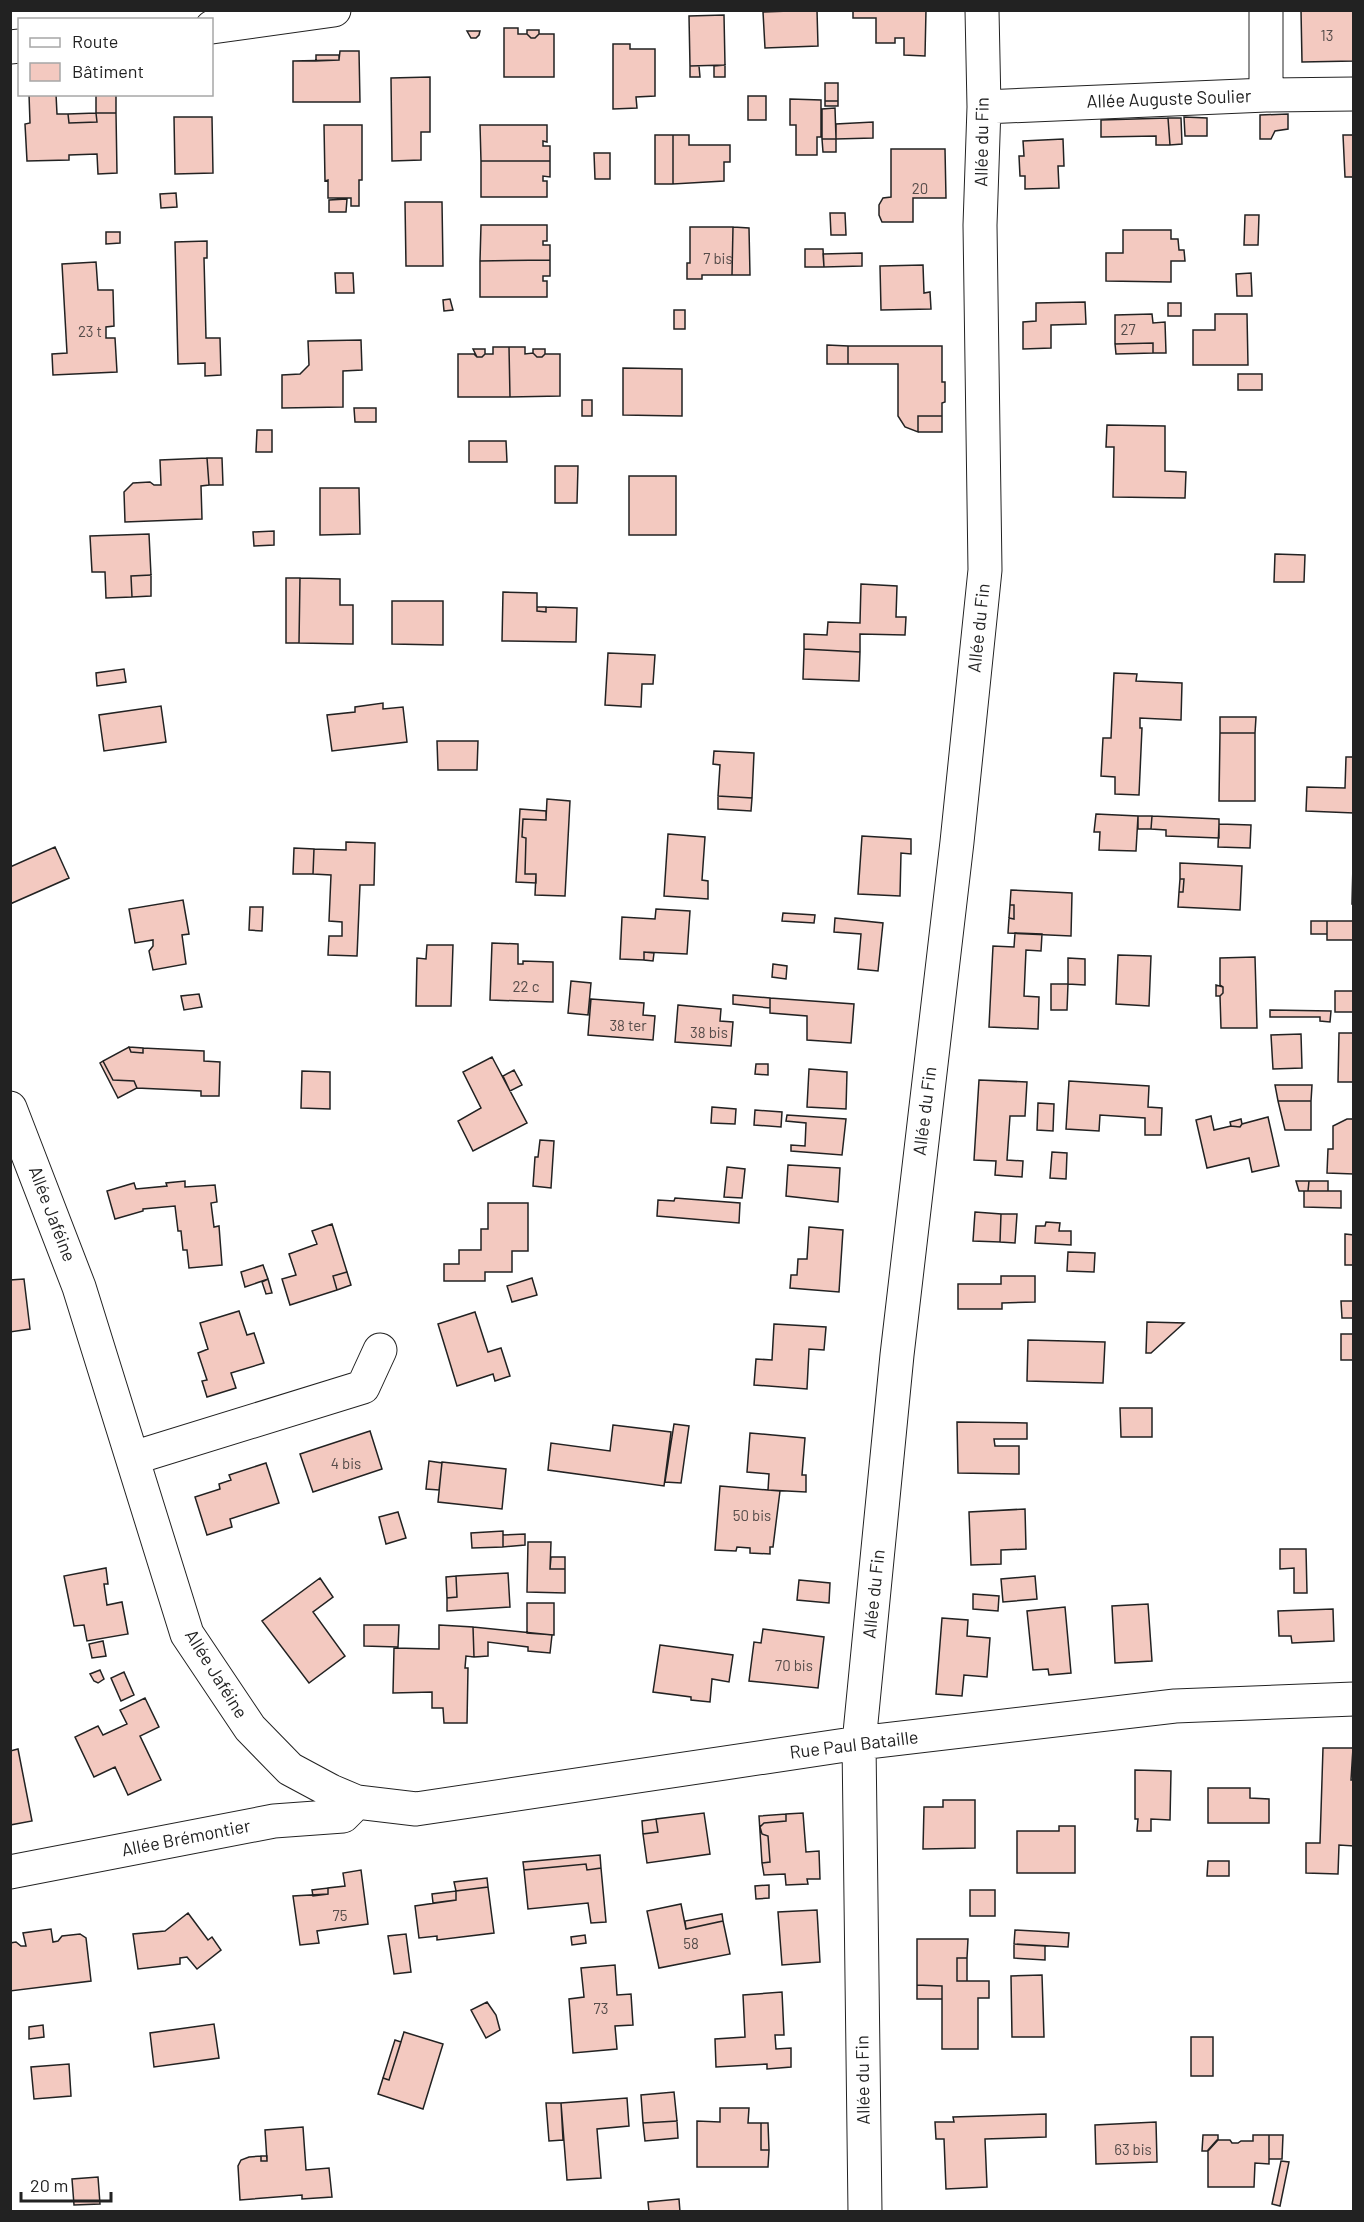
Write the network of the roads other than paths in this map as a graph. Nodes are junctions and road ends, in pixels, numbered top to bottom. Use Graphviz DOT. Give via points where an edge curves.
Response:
graph roads {
  1 [pos="334,10"];
  2 [pos="982,10"];
  3 [pos="1266,10"];
  4 [pos="213,27"];
  5 [pos="1353,94"];
  6 [pos="1266,95"];
  7 [pos="984,107"];
  8 [pos="10,1108"];
  9 [pos="380,1350"];
  10 [pos="133,1458"];
  11 [pos="1353,1700"];
  12 [pos="860,1743"];
  13 [pos="290,1769"];
  14 [pos="357,1802"];
  15 [pos="274,1821"];
  16 [pos="10,1872"];
  17 [pos="865,2211"];
  1 -- 4 [label="street"];
  2 -- 7 [label="street, Allée du Fin"];
  3 -- 6 [label="street"];
  5 -- 6 [label="street, Allée Auguste Soulier"];
  6 -- 7 [label="street, Allée Auguste Soulier"];
  7 -- 12 [label="street, Allée du Fin" via="980,225 985,570 897,1355"];
  8 -- 10 [label="street, Allée Jaféine" via="80,1287"];
  9 -- 10 [label="street" via="363,1387"];
  10 -- 13 [label="street, Allée Jaféine" via="187,1634 250,1728"];
  11 -- 12 [label="street, Rue Paul Bataille" via="1175,1706"];
  12 -- 14 [label="street, Rue Paul Bataille" via="416,1809"];
  12 -- 17 [label="street, Allée du Fin"];
  13 -- 14 [label="street, Allée Jaféine"];
  13 -- 15 [label="street" via="291,1788"];
  14 -- 15 [label="street, Allée Brémontier" via="343,1816"];
  15 -- 16 [label="street, Allée Brémontier"];
}
